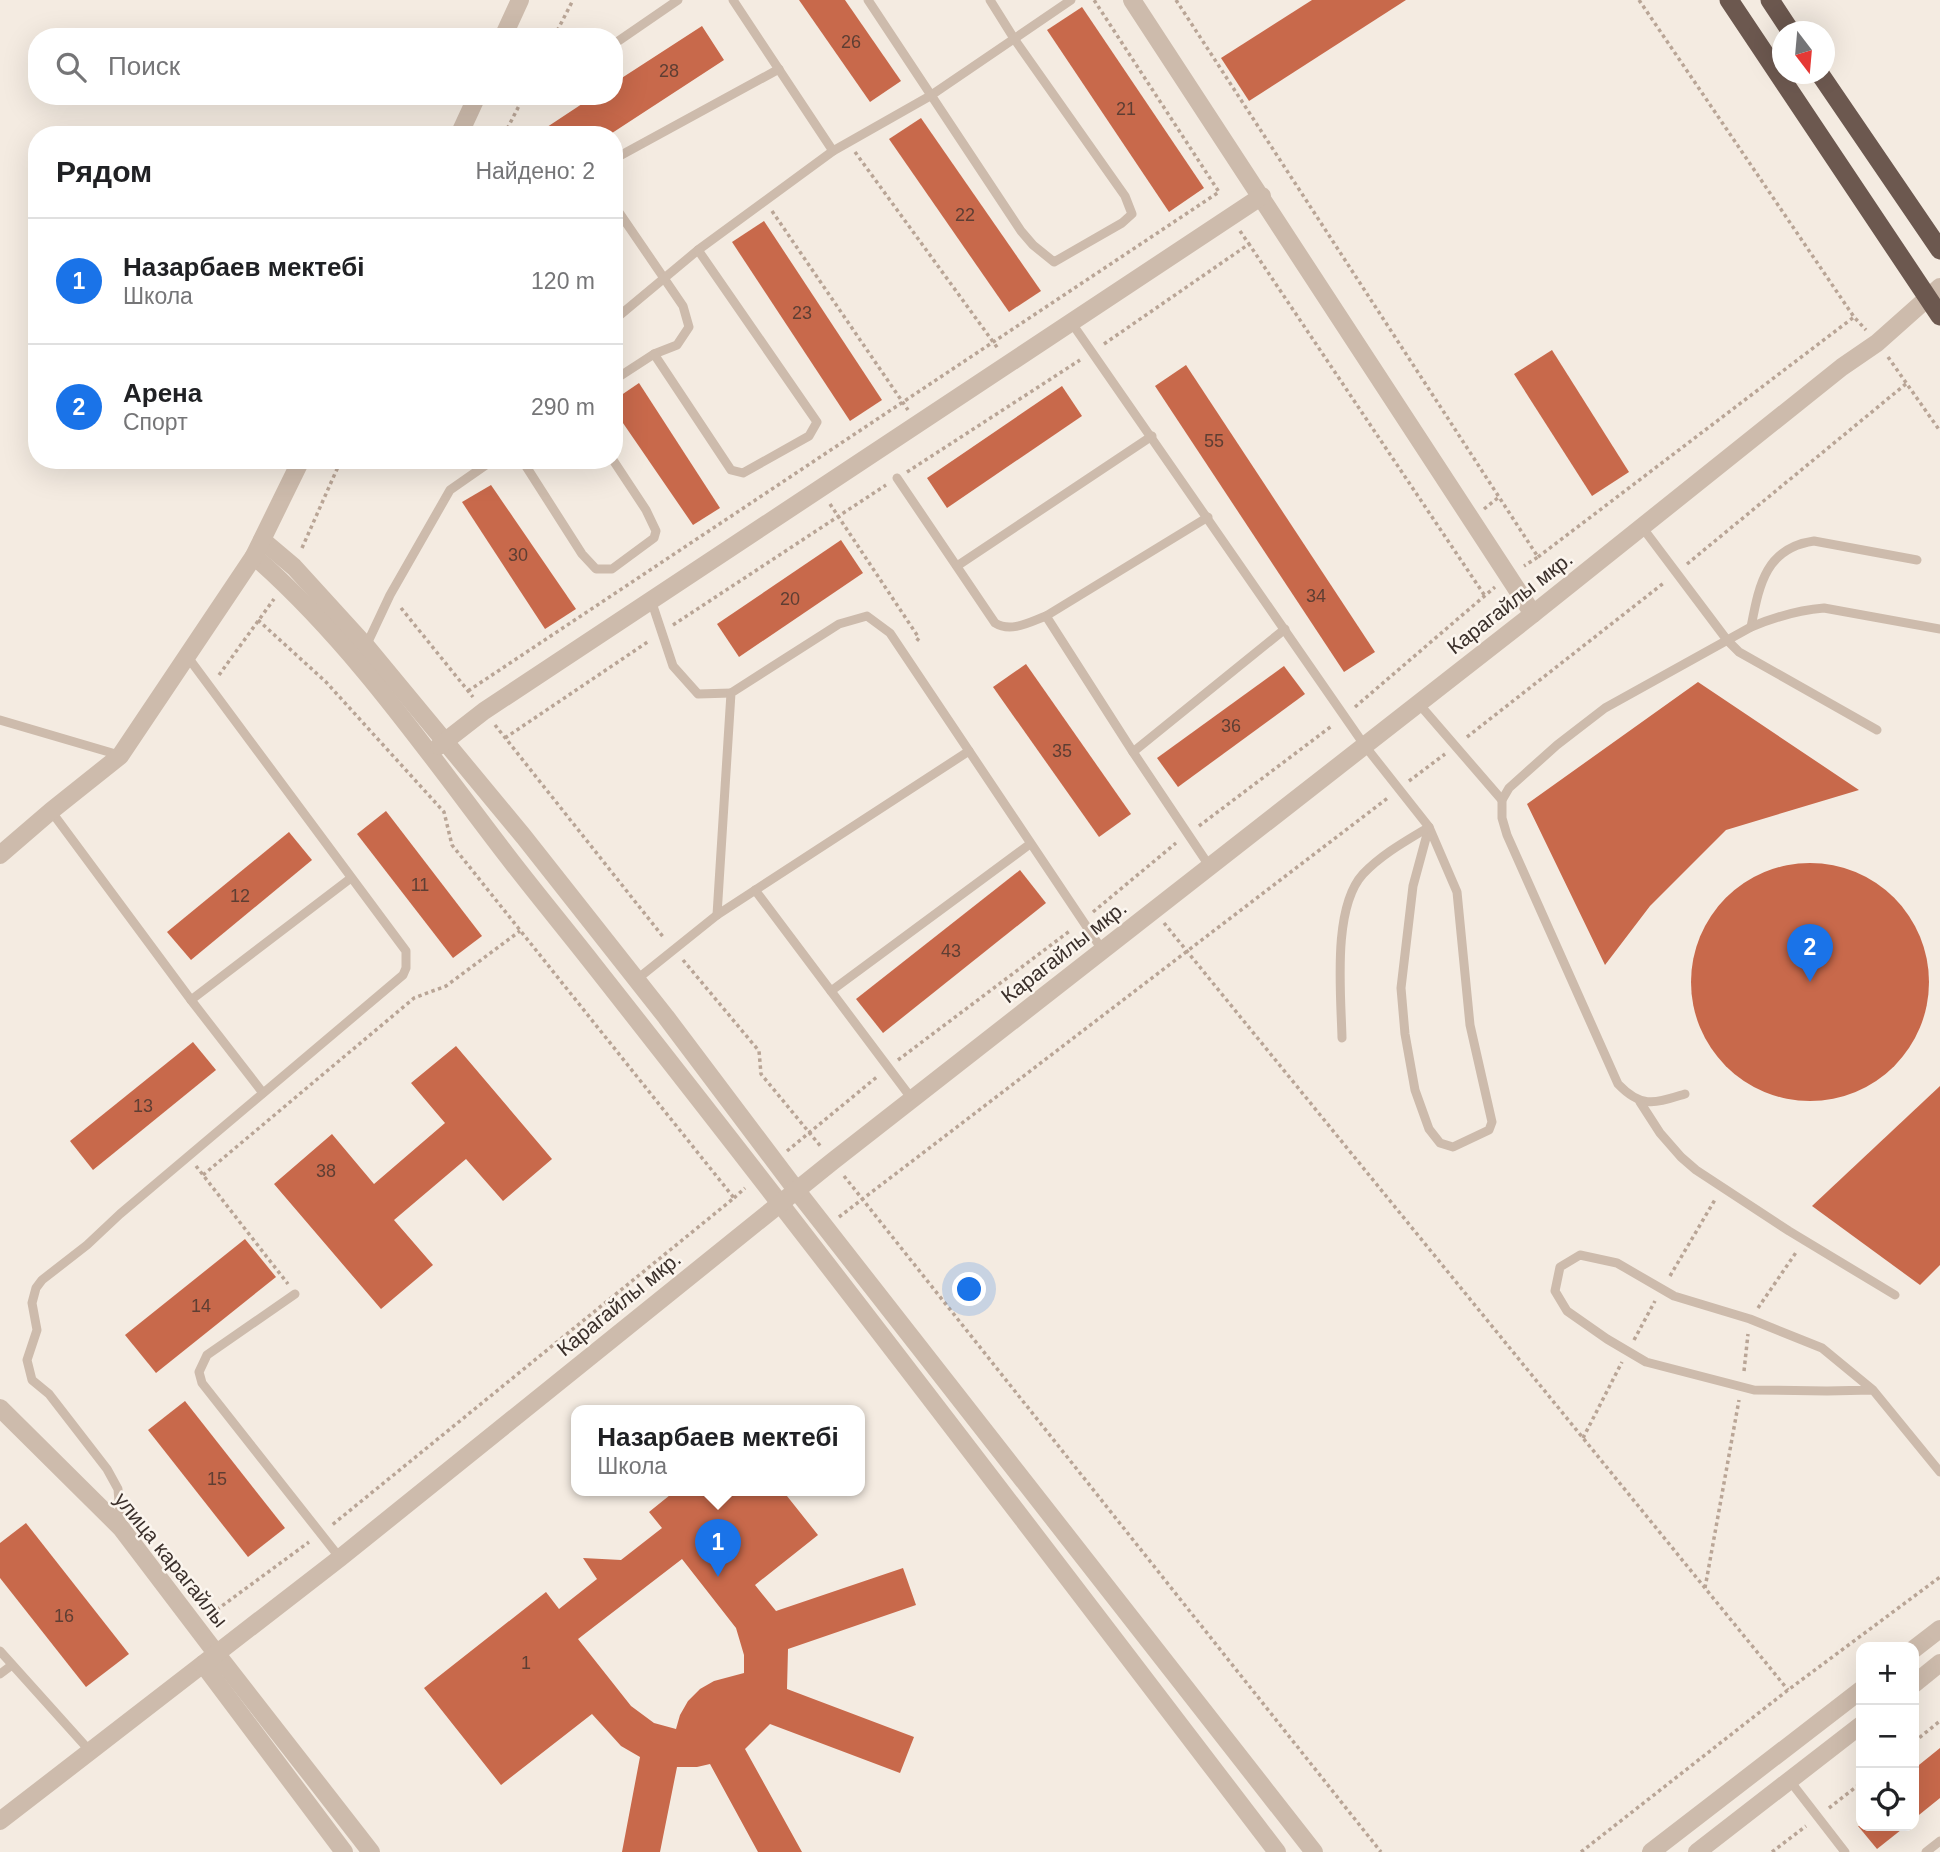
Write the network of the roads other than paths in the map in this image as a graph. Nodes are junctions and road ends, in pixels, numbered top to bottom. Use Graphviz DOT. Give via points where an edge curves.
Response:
graph roads {
  1 [pos="520,0"];
  2 [pos="678,0"];
  3 [pos="733,0"];
  4 [pos="868,0"];
  5 [pos="990,0"];
  6 [pos="1071,0"];
  7 [pos="1132,0"];
  8 [pos="1729,0"];
  9 [pos="1770,0"];
  10 [pos="1784,21"];
  11 [pos="507,28"];
  12 [pos="623,38"];
  13 [pos="1015,40"];
  14 [pos="779,69"];
  15 [pos="1827,84"];
  16 [pos="930,96"];
  17 [pos="473,105"];
  18 [pos="463,126"];
  19 [pos="833,151"];
  20 [pos="623,154"];
  21 [pos="1262,196"];
  22 [pos="623,218"];
  23 [pos="698,250"];
  24 [pos="1940,250"];
  25 [pos="665,278"];
  26 [pos="1934,293"];
  27 [pos="623,313"];
  28 [pos="1940,316"];
  29 [pos="1071,322"];
  30 [pos="654,354"];
  31 [pos="623,374"];
  32 [pos="1152,436"];
  33 [pos="297,469"];
  34 [pos="478,469"];
  35 [pos="528,469"];
  36 [pos="619,469"];
  37 [pos="897,478"];
  38 [pos="1208,517"];
  39 [pos="1642,527"];
  40 [pos="258,548"];
  41 [pos="1917,560"];
  42 [pos="957,566"];
  43 [pos="290,575"];
  44 [pos="651,600"];
  45 [pos="1534,614"];
  46 [pos="1045,615"];
  47 [pos="1751,627"];
  48 [pos="1285,629"];
  49 [pos="1940,629"];
  50 [pos="1727,640"];
  51 [pos="366,646"];
  52 [pos="187,656"];
  53 [pos="731,693"];
  54 [pos="1419,704"];
  55 [pos="0,720"];
  56 [pos="1877,730"];
  57 [pos="445,740"];
  58 [pos="1365,746"];
  59 [pos="970,751"];
  60 [pos="1133,752"];
  61 [pos="431,753"];
  62 [pos="121,756"];
  63 [pos="1502,800"];
  64 [pos="51,811"];
  65 [pos="1430,827"];
  66 [pos="1030,844"];
  67 [pos="0,855"];
  68 [pos="1210,867"];
  69 [pos="351,877"];
  70 [pos="755,890"];
  71 [pos="717,915"];
  72 [pos="1103,951"];
  73 [pos="636,979"];
  74 [pos="831,991"];
  75 [pos="191,1000"];
  76 [pos="1342,1038"];
  77 [pos="263,1093"];
  78 [pos="1685,1094"];
  79 [pos="912,1099"];
  80 [pos="1640,1101"];
  81 [pos="797,1191"];
  82 [pos="780,1204"];
  83 [pos="295,1294"];
  84 [pos="1895,1295"];
  85 [pos="1873,1390"];
  86 [pos="0,1408"];
  87 [pos="1940,1472"];
  88 [pos="121,1528"];
  89 [pos="340,1558"];
  90 [pos="1940,1629"];
  91 [pos="1919,1645"];
  92 [pos="0,1651"];
  93 [pos="209,1658"];
  94 [pos="1940,1663"];
  95 [pos="12,1665"];
  96 [pos="0,1674"];
  97 [pos="1919,1680"];
  98 [pos="1856,1694"];
  99 [pos="1856,1729"];
  100 [pos="89,1750"];
  101 [pos="1790,1780"];
  102 [pos="0,1821"];
  103 [pos="1940,1841"];
  104 [pos="344,1852"];
  105 [pos="371,1852"];
  106 [pos="1276,1852"];
  107 [pos="1314,1852"];
  108 [pos="1650,1852"];
  109 [pos="1697,1852"];
  110 [pos="1845,1852"];
  111 [pos="1926,1852"];
  1 -- 11 [label="street"];
  2 -- 12 [label="lane"];
  3 -- 14 [label="lane"];
  4 -- 16 [label="lane"];
  5 -- 13 [label="lane"];
  6 -- 13 [label="lane"];
  7 -- 21 [label="street"];
  8 -- 26 [label="highway"];
  9 -- 10 [label="highway"];
  13 -- 16 [label="lane"];
  13 -- 16 [label="lane" via="1125,197 1132,214 1122,223 1054,262 1021,231"];
  14 -- 19 [label="lane"];
  14 -- 20 [label="lane"];
  15 -- 24 [label="highway"];
  16 -- 19 [label="lane"];
  17 -- 18 [label="street"];
  19 -- 23 [label="lane"];
  21 -- 29 [label="street"];
  21 -- 45 [label="street"];
  22 -- 25 [label="lane"];
  23 -- 25 [label="lane"];
  23 -- 30 [label="lane" via="817,422 809,436 754,467 743,473 731,470"];
  25 -- 27 [label="lane"];
  25 -- 30 [label="lane" via="689,327 677,345"];
  26 -- 28 [label="highway"];
  26 -- 39 [label="street, Карагайлы мкр."];
  29 -- 32 [label="lane"];
  29 -- 44 [label="street"];
  30 -- 31 [label="lane"];
  32 -- 38 [label="lane"];
  32 -- 42 [label="lane"];
  33 -- 40 [label="street"];
  34 -- 51 [label="lane" via="450,490"];
  35 -- 36 [label="lane" via="582,554 596,569 612,569 654,538 656,531"];
  37 -- 42 [label="lane"];
  38 -- 46 [label="lane"];
  38 -- 48 [label="lane"];
  39 -- 45 [label="street, Карагайлы мкр."];
  39 -- 50 [label="lane"];
  40 -- 43 [label="street"];
  40 -- 52 [label="street"];
  41 -- 47 [label="lane" via="1814,541 1798,544 1763,575"];
  42 -- 46 [label="lane" via="995,624 1018,626"];
  43 -- 51 [label="street"];
  43 -- 61 [label="street"];
  44 -- 53 [label="lane" via="673,666 698,694"];
  44 -- 57 [label="street"];
  45 -- 54 [label="street, Карагайлы мкр."];
  46 -- 60 [label="lane"];
  47 -- 49 [label="lane" via="1782,615 1824,608"];
  47 -- 50 [label="lane"];
  48 -- 58 [label="lane"];
  48 -- 60 [label="lane"];
  50 -- 56 [label="lane" via="1750,660"];
  50 -- 63 [label="lane" via="1605,708 1557,745 1509,788"];
  51 -- 57 [label="street"];
  52 -- 62 [label="street"];
  52 -- 69 [label="lane"];
  53 -- 59 [label="lane" via="839,624 867,616 890,633"];
  53 -- 71 [label="lane"];
  54 -- 58 [label="street, Карагайлы мкр."];
  54 -- 63 [label="lane"];
  55 -- 62 [label="lane"];
  57 -- 61 [label="street"];
  57 -- 73 [label="street"];
  58 -- 65 [label="lane"];
  58 -- 68 [label="street, Карагайлы мкр."];
  59 -- 66 [label="lane"];
  59 -- 70 [label="lane"];
  60 -- 68 [label="lane"];
  61 -- 82 [label="street"];
  62 -- 64 [label="street"];
  63 -- 80 [label="lane" via="1507,835 1618,1084"];
  64 -- 67 [label="street"];
  64 -- 75 [label="lane"];
  65 -- 65 [label="lane" via="1457,892 1470,1025 1492,1122 1489,1130 1453,1147 1440,1143 1429,1129 1415,1090 1401,988 1413,886"];
  65 -- 76 [label="lane" via="1385,853 1361,876 1345,911 1340,947"];
  66 -- 72 [label="lane"];
  66 -- 74 [label="lane"];
  68 -- 72 [label="street, Карагайлы мкр."];
  69 -- 75 [label="lane"];
  69 -- 77 [label="lane" via="406,951 406,968"];
  70 -- 71 [label="lane"];
  70 -- 74 [label="lane"];
  71 -- 73 [label="lane"];
  72 -- 79 [label="street, Карагайлы мкр."];
  73 -- 81 [label="street"];
  74 -- 79 [label="lane"];
  75 -- 77 [label="lane"];
  77 -- 88 [label="lane" via="41,1280 33,1295 37,1330 28,1371 107,1469 118,1489"];
  78 -- 80 [label="lane"];
  79 -- 81 [label="street, Карагайлы мкр."];
  80 -- 84 [label="lane" via="1681,1157"];
  81 -- 82 [label="street, Карагайлы мкр."];
  81 -- 107 [label="street"];
  82 -- 89 [label="street, Карагайлы мкр."];
  82 -- 106 [label="street"];
  83 -- 89 [label="lane" via="207,1355 199,1372 202,1383"];
  85 -- 85 [label="lane" via="1822,1348 1674,1296 1617,1263 1580,1255 1560,1267 1555,1291 1567,1311 1646,1362 1754,1390"];
  85 -- 87 [label="lane"];
  86 -- 88 [label="street, улица карагайлы"];
  88 -- 93 [label="street, улица карагайлы" via="195,1626"];
  89 -- 93 [label="street, Карагайлы мкр."];
  90 -- 91 [label="street"];
  92 -- 95 [label="lane"];
  93 -- 100 [label="street, Карагайлы мкр."];
  93 -- 104 [label="street"];
  93 -- 105 [label="street"];
  94 -- 97 [label="street"];
  95 -- 96 [label="lane"];
  95 -- 100 [label="lane"];
  98 -- 108 [label="street"];
  99 -- 101 [label="street"];
  100 -- 102 [label="street, Карагайлы мкр."];
  101 -- 109 [label="street"];
  101 -- 110 [label="lane"];
  103 -- 111 [label="lane"];
}
